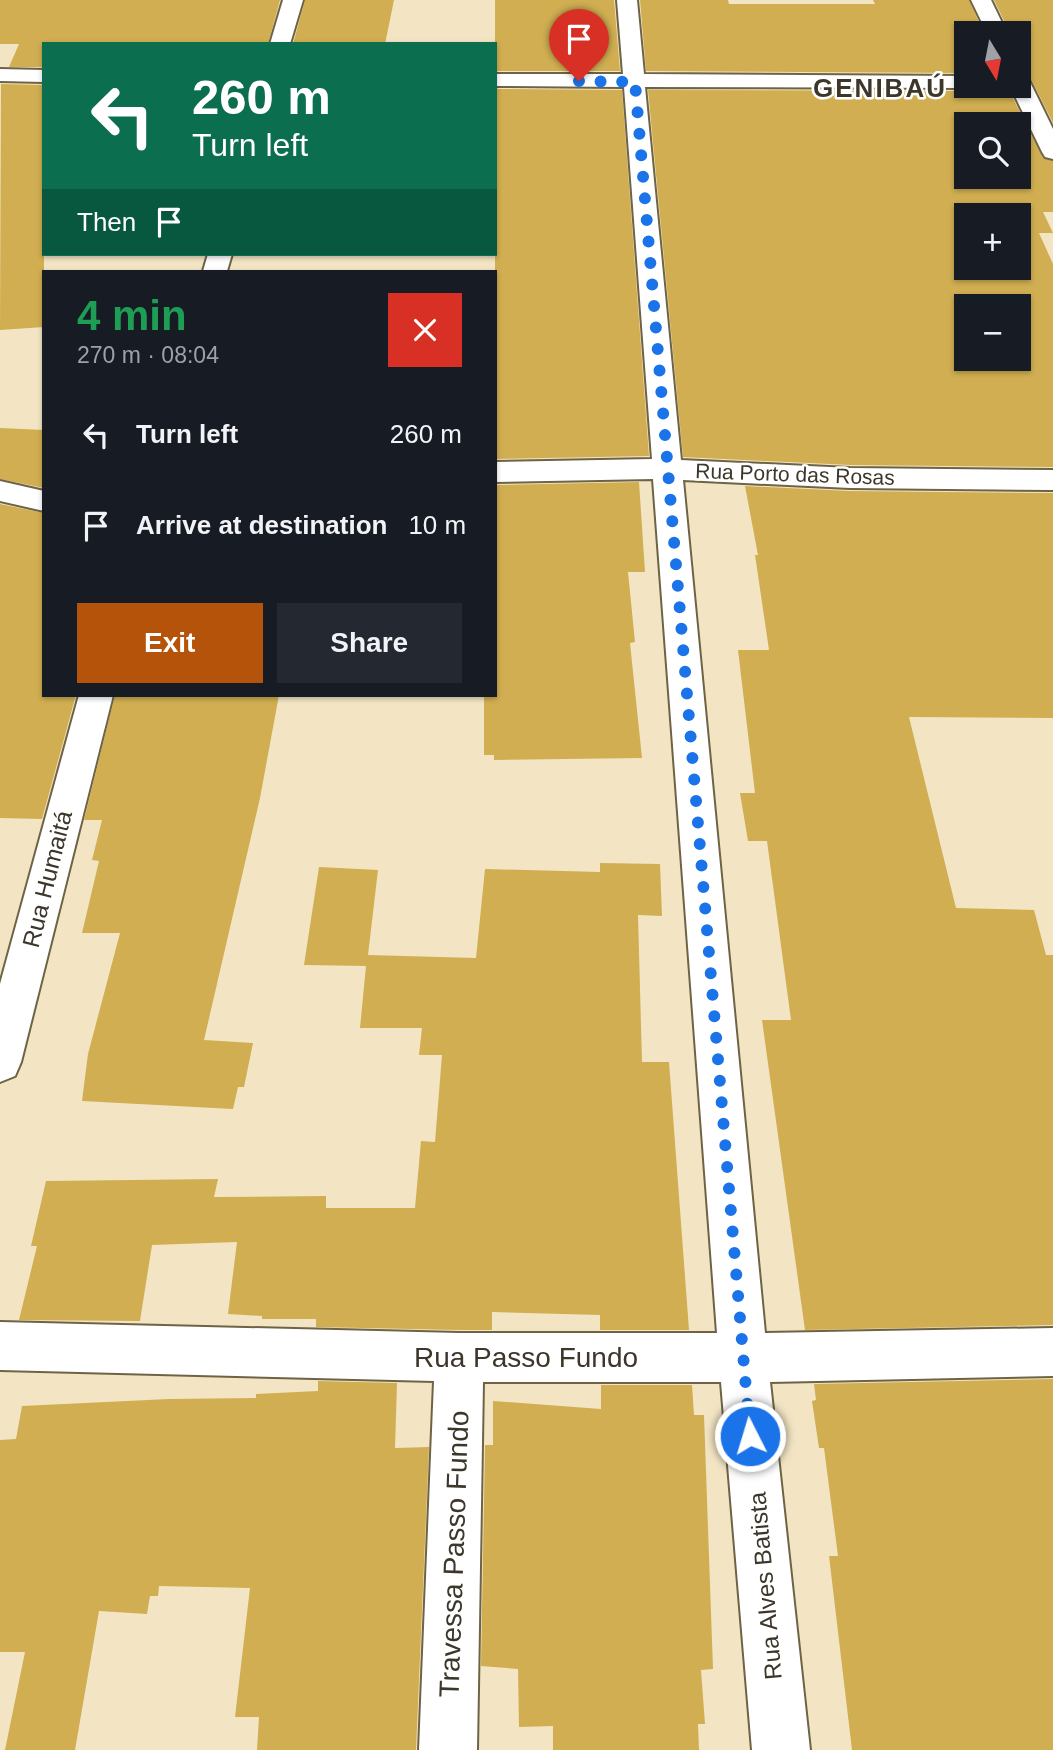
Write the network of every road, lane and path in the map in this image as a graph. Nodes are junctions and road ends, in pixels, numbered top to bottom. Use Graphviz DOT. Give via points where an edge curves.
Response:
graph roads {
  1 [pos="293,0"];
  2 [pos="627,0"];
  3 [pos="981,0"];
  4 [pos="991,21"];
  5 [pos="281,42"];
  6 [pos="0,75"];
  7 [pos="42,76"];
  8 [pos="497,80"];
  9 [pos="635,82"];
  10 [pos="954,82"];
  11 [pos="1031,97"];
  12 [pos="1053,152"];
  13 [pos="666,469"];
  14 [pos="497,472"];
  15 [pos="1053,480"];
  16 [pos="0,491"];
  17 [pos="42,501"];
  18 [pos="95,697"];
  19 [pos="0,1062"];
  20 [pos="0,1346"];
  21 [pos="1053,1352"];
  22 [pos="459,1357"];
  23 [pos="743,1358"];
  24 [pos="448,1750"];
  25 [pos="781,1750"];
  1 -- 5 [label="street"];
  2 -- 9 [label="street, Rua Alves Batista"];
  3 -- 4 [label="street"];
  6 -- 7 [label="street"];
  8 -- 9 [label="street"];
  9 -- 10 [label="street"];
  9 -- 13 [label="street, Rua Alves Batista"];
  11 -- 12 [label="street"];
  13 -- 14 [label="street, Rua Porto das Rosas"];
  13 -- 15 [label="street, Rua Porto das Rosas" via="850,478"];
  13 -- 23 [label="street, Rua Alves Batista"];
  16 -- 17 [label="street"];
  18 -- 19 [label="street, Rua Humaitá"];
  20 -- 22 [label="street, Rua Passo Fundo"];
  21 -- 23 [label="street, Rua Passo Fundo"];
  22 -- 23 [label="street, Rua Passo Fundo"];
  22 -- 24 [label="street, Travessa Passo Fundo"];
  23 -- 25 [label="street, Rua Alves Batista"];
}
